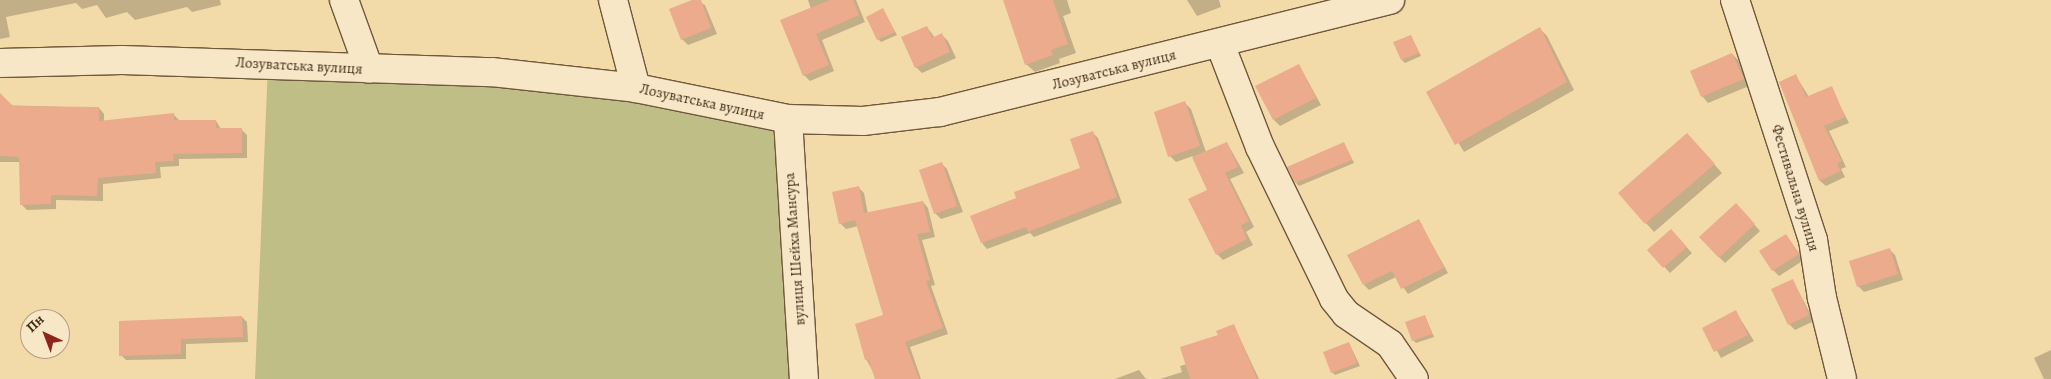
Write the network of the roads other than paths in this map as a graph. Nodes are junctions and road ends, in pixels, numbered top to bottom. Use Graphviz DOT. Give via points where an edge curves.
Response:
graph roads {
  1 [pos="344,0"];
  2 [pos="614,0"];
  3 [pos="1390,0"];
  4 [pos="1735,0"];
  5 [pos="1220,44"];
  6 [pos="0,63"];
  7 [pos="369,69"];
  8 [pos="636,88"];
  9 [pos="788,119"];
  10 [pos="804,379"];
  11 [pos="1414,379"];
  12 [pos="1842,379"];
  1 -- 7 [label="street"];
  2 -- 8 [label="street"];
  3 -- 5 [label="street, Лозуватська вулиця"];
  4 -- 12 [label="street, Фестивальна вулиця" via="1814,240 1822,298"];
  5 -- 9 [label="street, Лозуватська вулиця" via="940,112 863,121"];
  5 -- 11 [label="street" via="1260,147 1334,299 1346,314 1390,344"];
  6 -- 7 [label="street, Лозуватська вулиця" via="122,60"];
  7 -- 8 [label="street, Лозуватська вулиця" via="492,72"];
  8 -- 9 [label="street, Лозуватська вулиця"];
  9 -- 10 [label="street, вулиця Шейха Мансура"];
}
